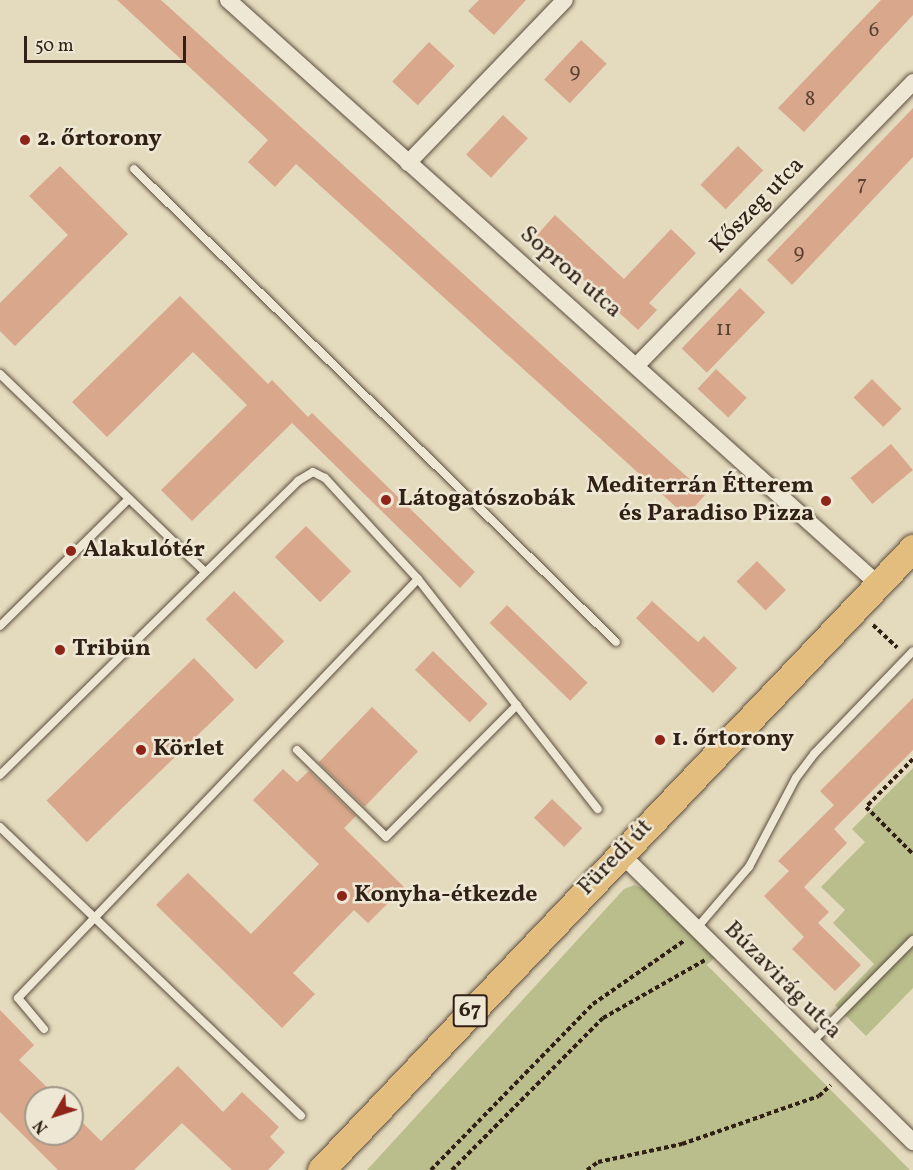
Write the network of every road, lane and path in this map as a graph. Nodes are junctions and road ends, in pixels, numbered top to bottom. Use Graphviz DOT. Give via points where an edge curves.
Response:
graph roads {
  1 [pos="228,0"];
  2 [pos="565,0"];
  3 [pos="913,82"];
  4 [pos="408,163"];
  5 [pos="134,169"];
  6 [pos="638,364"];
  7 [pos="0,374"];
  8 [pos="129,499"];
  9 [pos="913,548"];
  10 [pos="205,572"];
  11 [pos="418,579"];
  12 [pos="878,584"];
  13 [pos="873,625"];
  14 [pos="0,626"];
  15 [pos="616,642"];
  16 [pos="910,654"];
  17 [pos="517,705"];
  18 [pos="297,750"];
  19 [pos="913,759"];
  20 [pos="0,775"];
  21 [pos="598,809"];
  22 [pos="0,827"];
  23 [pos="620,853"];
  24 [pos="913,854"];
  25 [pos="96,917"];
  26 [pos="696,929"];
  27 [pos="913,939"];
  28 [pos="716,949"];
  29 [pos="44,1029"];
  30 [pos="811,1043"];
  31 [pos="842,1074"];
  32 [pos="301,1116"];
  33 [pos="913,1142"];
  34 [pos="321,1170"];
  35 [pos="431,1170"];
  36 [pos="452,1170"];
  37 [pos="587,1170"];
  1 -- 4 [label="street, Sopron utca"];
  2 -- 4 [label="street"];
  3 -- 6 [label="street, Kőszeg utca"];
  4 -- 6 [label="street, Sopron utca"];
  5 -- 15 [label="lane"];
  6 -- 12 [label="street, Sopron utca"];
  7 -- 8 [label="lane"];
  8 -- 10 [label="lane"];
  8 -- 14 [label="lane"];
  9 -- 12 [label="main road, Füredi út / 67"];
  10 -- 11 [label="lane" via="313,472 325,478"];
  10 -- 20 [label="lane"];
  11 -- 17 [label="lane"];
  11 -- 25 [label="lane"];
  12 -- 23 [label="main road, Füredi út / 67"];
  13 -- 16 [label="path"];
  16 -- 26 [label="lane" via="796,778 749,867"];
  17 -- 18 [label="lane" via="386,837"];
  17 -- 21 [label="lane"];
  19 -- 24 [label="path" via="866,807"];
  22 -- 25 [label="lane"];
  23 -- 26 [label="street, Búzavirág utca"];
  23 -- 34 [label="main road, Füredi út / 67"];
  25 -- 29 [label="lane" via="18,998"];
  25 -- 32 [label="lane"];
  26 -- 28 [label="street, Búzavirág utca"];
  26 -- 35 [label="path" via="593,1004"];
  27 -- 30 [label="lane"];
  28 -- 30 [label="street, Búzavirág utca"];
  28 -- 36 [label="path" via="685,974 603,1018"];
  30 -- 31 [label="street, Búzavirág utca"];
  31 -- 33 [label="street, Búzavirág utca"];
  31 -- 37 [label="path" via="819,1096 682,1144 598,1162"];
}
